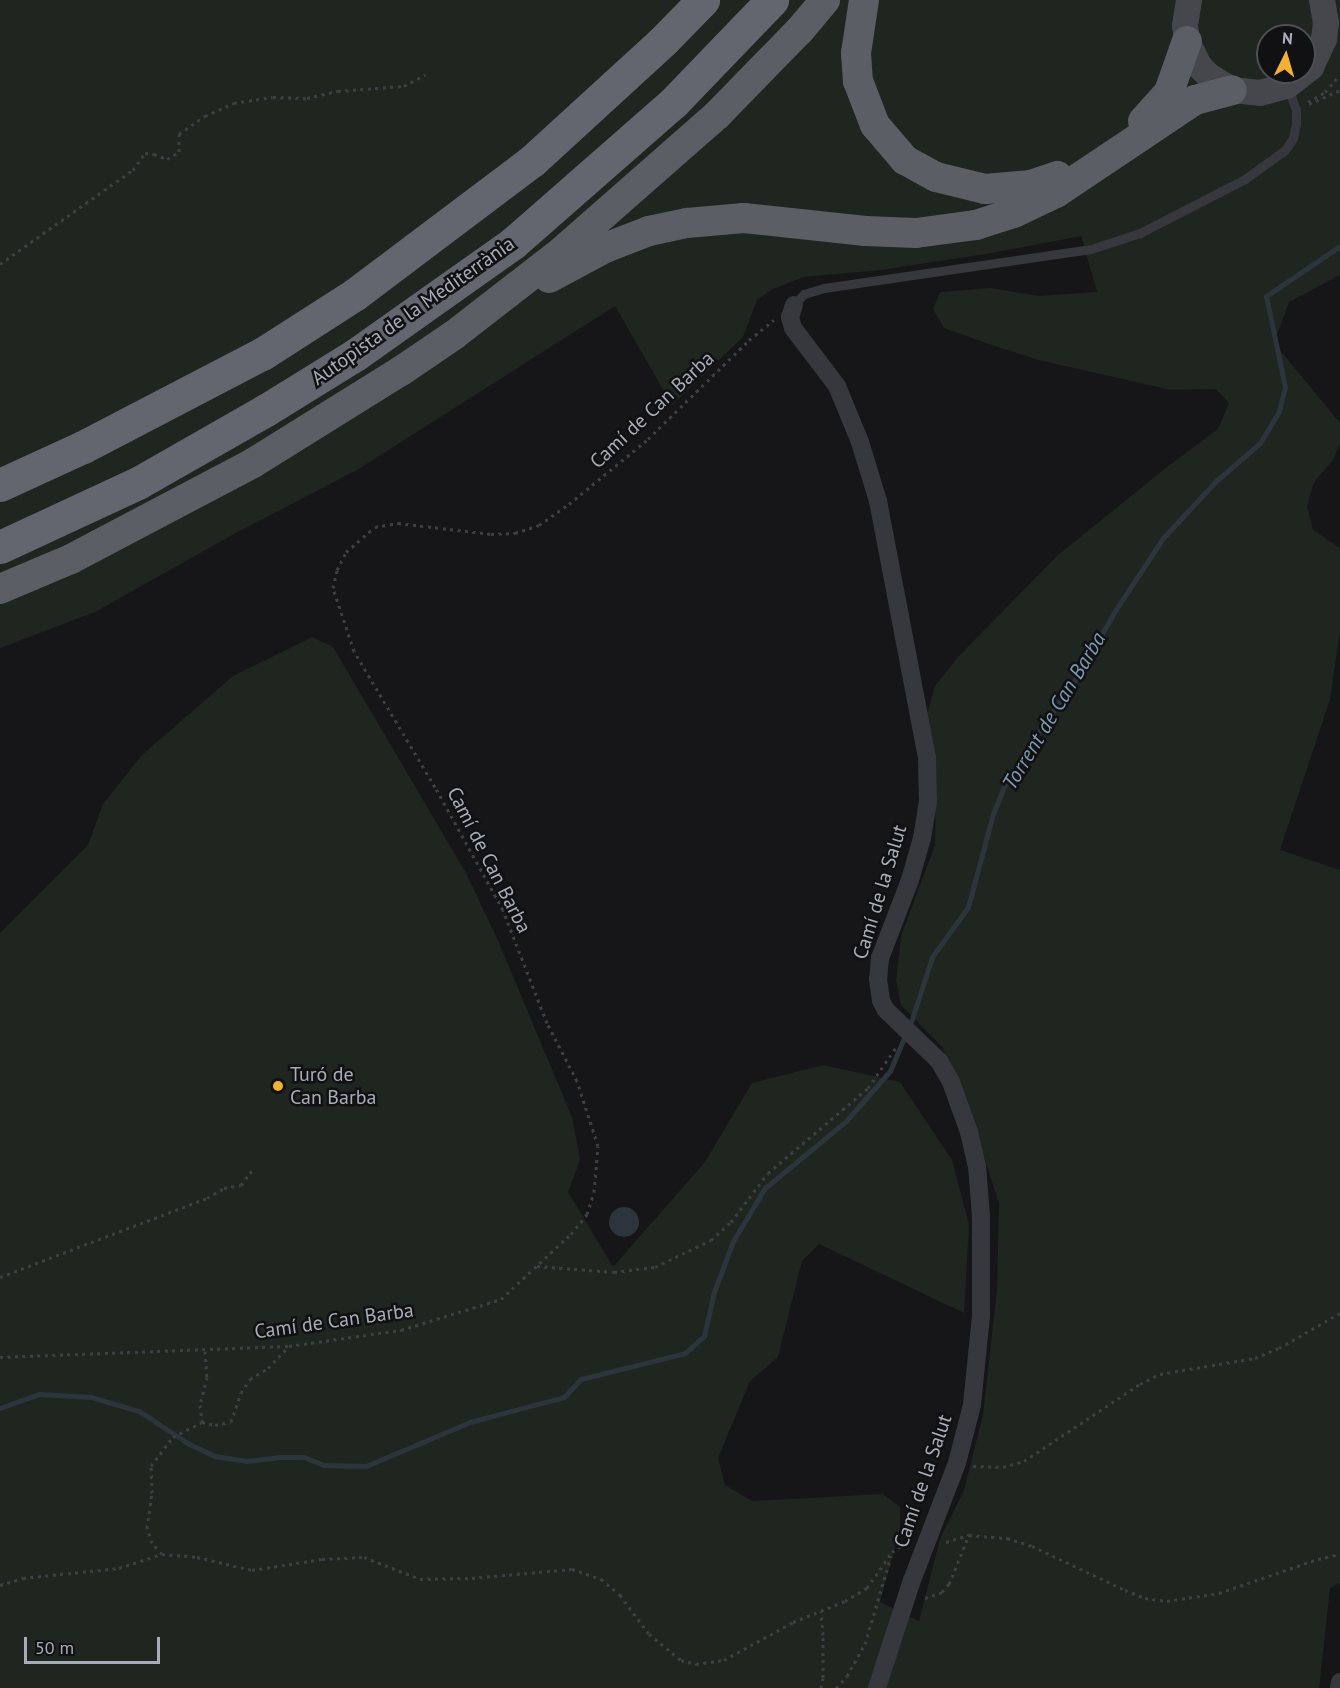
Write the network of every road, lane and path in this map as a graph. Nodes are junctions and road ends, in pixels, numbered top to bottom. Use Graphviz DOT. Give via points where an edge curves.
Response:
graph roads {
  1 [pos="703,0"];
  2 [pos="772,0"];
  3 [pos="825,0"];
  4 [pos="864,0"];
  5 [pos="1189,0"];
  6 [pos="1322,0"];
  7 [pos="1187,41"];
  8 [pos="426,75"];
  9 [pos="1340,75"];
  10 [pos="1232,90"];
  11 [pos="1340,90"];
  12 [pos="1292,98"];
  13 [pos="0,264"];
  14 [pos="492,305"];
  15 [pos="794,305"];
  16 [pos="0,485"];
  17 [pos="0,547"];
  18 [pos="0,589"];
  19 [pos="908,1031"];
  20 [pos="253,1170"];
  21 [pos="537,1266"];
  22 [pos="0,1277"];
  23 [pos="1340,1313"];
  24 [pos="289,1346"];
  25 [pos="205,1351"];
  26 [pos="0,1357"];
  27 [pos="202,1422"];
  28 [pos="957,1463"];
  29 [pos="162,1554"];
  30 [pos="1340,1554"];
  31 [pos="0,1585"];
  32 [pos="907,1594"];
  33 [pos="821,1611"];
  34 [pos="1340,1682"];
  35 [pos="821,1688"];
  36 [pos="836,1688"];
  37 [pos="877,1688"];
  38 [pos="1339,1688"];
  1 -- 16 [label="highway" via="532,161 354,295 251,360"];
  2 -- 17 [label="highway, Autopista de la Mediterrània" via="673,103 583,183 513,243 382,336 266,410 138,483"];
  3 -- 14 [label="highway" via="717,115 561,252"];
  4 -- 7 [label="highway" via="856,53 858,81 875,125 905,160 920,170 964,186 985,189 1031,185 1056,176 1112,144 1148,117 1165,98"];
  5 -- 7 [label="main road"];
  6 -- 12 [label="main road" via="1326,23 1319,53 1300,78"];
  7 -- 10 [label="main road" via="1204,71"];
  8 -- 13 [label="path" via="404,86 234,103 179,134 179,152 167,159 145,153 134,171"];
  9 -- 12 [label="path" via="1325,92"];
  10 -- 12 [label="main road"];
  10 -- 14 [label="highway" via="1195,100 1056,193 976,225 916,232 865,231 744,218 687,223 649,231 605,248"];
  11 -- 12 [label="path"];
  12 -- 15 [label="lane" via="1293,138 1285,150 1245,179 1140,233 1091,249 824,288 804,294"];
  14 -- 18 [label="highway" via="401,371 253,464 71,559"];
  15 -- 19 [label="street, Camí de la Salut" via="790,317 793,328 837,386 878,501 927,758 928,801 922,838 878,967 881,1001"];
  15 -- 21 [label="path, Camí de Can Barba" via="749,340 648,439 539,525 515,533 491,534 398,523 375,527 346,552 337,570 333,588 354,651 503,910 547,1023 577,1081 594,1130 598,1161 587,1214"];
  19 -- 21 [label="path" via="868,1088 768,1173 731,1222 711,1240 655,1267 614,1272"];
  19 -- 28 [label="street, Camí de la Salut" via="939,1061 951,1082 977,1166 981,1216 980,1327 972,1405"];
  20 -- 22 [label="path" via="241,1185 224,1188 207,1198"];
  21 -- 24 [label="path, Camí de Can Barba" via="501,1299 452,1316 401,1330"];
  23 -- 28 [label="path" via="1255,1358 1161,1374 1024,1461 1003,1467"];
  24 -- 25 [label="path, Camí de Can Barba"];
  24 -- 27 [label="path" via="268,1368 250,1379 231,1422"];
  25 -- 26 [label="path, Camí de Can Barba"];
  25 -- 27 [label="path" via="207,1377 200,1405"];
  27 -- 29 [label="path" via="173,1437 151,1466 147,1528 152,1543"];
  28 -- 32 [label="street, Camí de la Salut"];
  29 -- 31 [label="path" via="119,1568 23,1578"];
  29 -- 33 [label="path" via="197,1557 252,1570 364,1557 420,1579 578,1570 601,1579 620,1595 650,1635 681,1660 696,1664 724,1660"];
  30 -- 32 [label="path" via="1218,1593 1167,1601 1125,1590 1032,1546 1007,1538 969,1535 942,1592 922,1598"];
  32 -- 37 [label="street, Camí de la Salut"];
  33 -- 35 [label="path"];
  33 -- 36 [label="path" via="867,1587 892,1552 865,1644"];
  34 -- 38 [label="street"];
}
